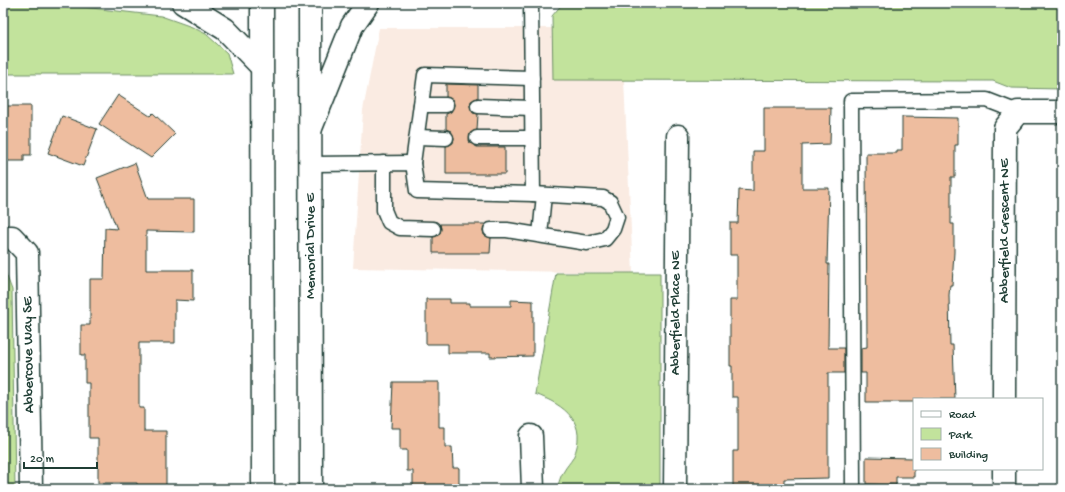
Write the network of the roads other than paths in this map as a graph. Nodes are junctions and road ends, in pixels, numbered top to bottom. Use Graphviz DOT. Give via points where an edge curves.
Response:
graph roads {
  1 [pos="183,3"];
  2 [pos="262,3"];
  3 [pos="310,3"];
  4 [pos="368,3"];
  5 [pos="531,3"];
  6 [pos="261,66"];
  7 [pos="532,78"];
  8 [pos="421,105"];
  9 [pos="446,105"];
  10 [pos="478,106"];
  11 [pos="532,108"];
  12 [pos="1018,112"];
  13 [pos="1062,112"];
  14 [pos="311,128"];
  15 [pos="678,136"];
  16 [pos="417,137"];
  17 [pos="446,138"];
  18 [pos="477,138"];
  19 [pos="532,138"];
  20 [pos="384,163"];
  21 [pos="413,163"];
  22 [pos="312,164"];
  23 [pos="538,195"];
  24 [pos="433,230"];
  25 [pos="491,230"];
  26 [pos="540,235"];
  27 [pos="3,237"];
  28 [pos="1004,398"];
  29 [pos="531,436"];
  30 [pos="1004,470"];
  31 [pos="31,489"];
  32 [pos="263,489"];
  33 [pos="311,489"];
  34 [pos="533,489"];
  35 [pos="675,489"];
  36 [pos="853,489"];
  37 [pos="1004,489"];
  1 -- 6 [label="street" via="225,29"];
  2 -- 6 [label="street"];
  3 -- 14 [label="street, Memorial Drive E"];
  4 -- 14 [label="street" via="352,26"];
  5 -- 7 [label="lane"];
  6 -- 32 [label="street"];
  7 -- 8 [label="lane" via="425,75"];
  7 -- 11 [label="lane"];
  8 -- 9 [label="lane"];
  8 -- 16 [label="lane"];
  10 -- 11 [label="lane"];
  11 -- 19 [label="lane"];
  12 -- 13 [label="street"];
  12 -- 28 [label="street, Abberfield Crescent NE" via="1005,128"];
  12 -- 36 [label="lane" via="987,100 851,101"];
  14 -- 22 [label="street, Memorial Drive E"];
  15 -- 35 [label="street, Abberfield Place NE"];
  16 -- 17 [label="lane"];
  16 -- 21 [label="lane"];
  18 -- 19 [label="lane"];
  19 -- 23 [label="lane"];
  20 -- 21 [label="lane"];
  20 -- 22 [label="lane"];
  20 -- 24 [label="lane" via="384,210 389,222 400,228"];
  21 -- 23 [label="lane" via="417,191"];
  22 -- 33 [label="street, Memorial Drive E"];
  23 -- 26 [label="lane"];
  23 -- 26 [label="lane" via="603,198 610,202 617,217 613,230 605,239 587,243"];
  25 -- 26 [label="lane"];
  27 -- 31 [label="street, Abbercove Way SE" via="12,237 27,253"];
  29 -- 34 [label="street"];
  30 -- 37 [label="street"];
}
